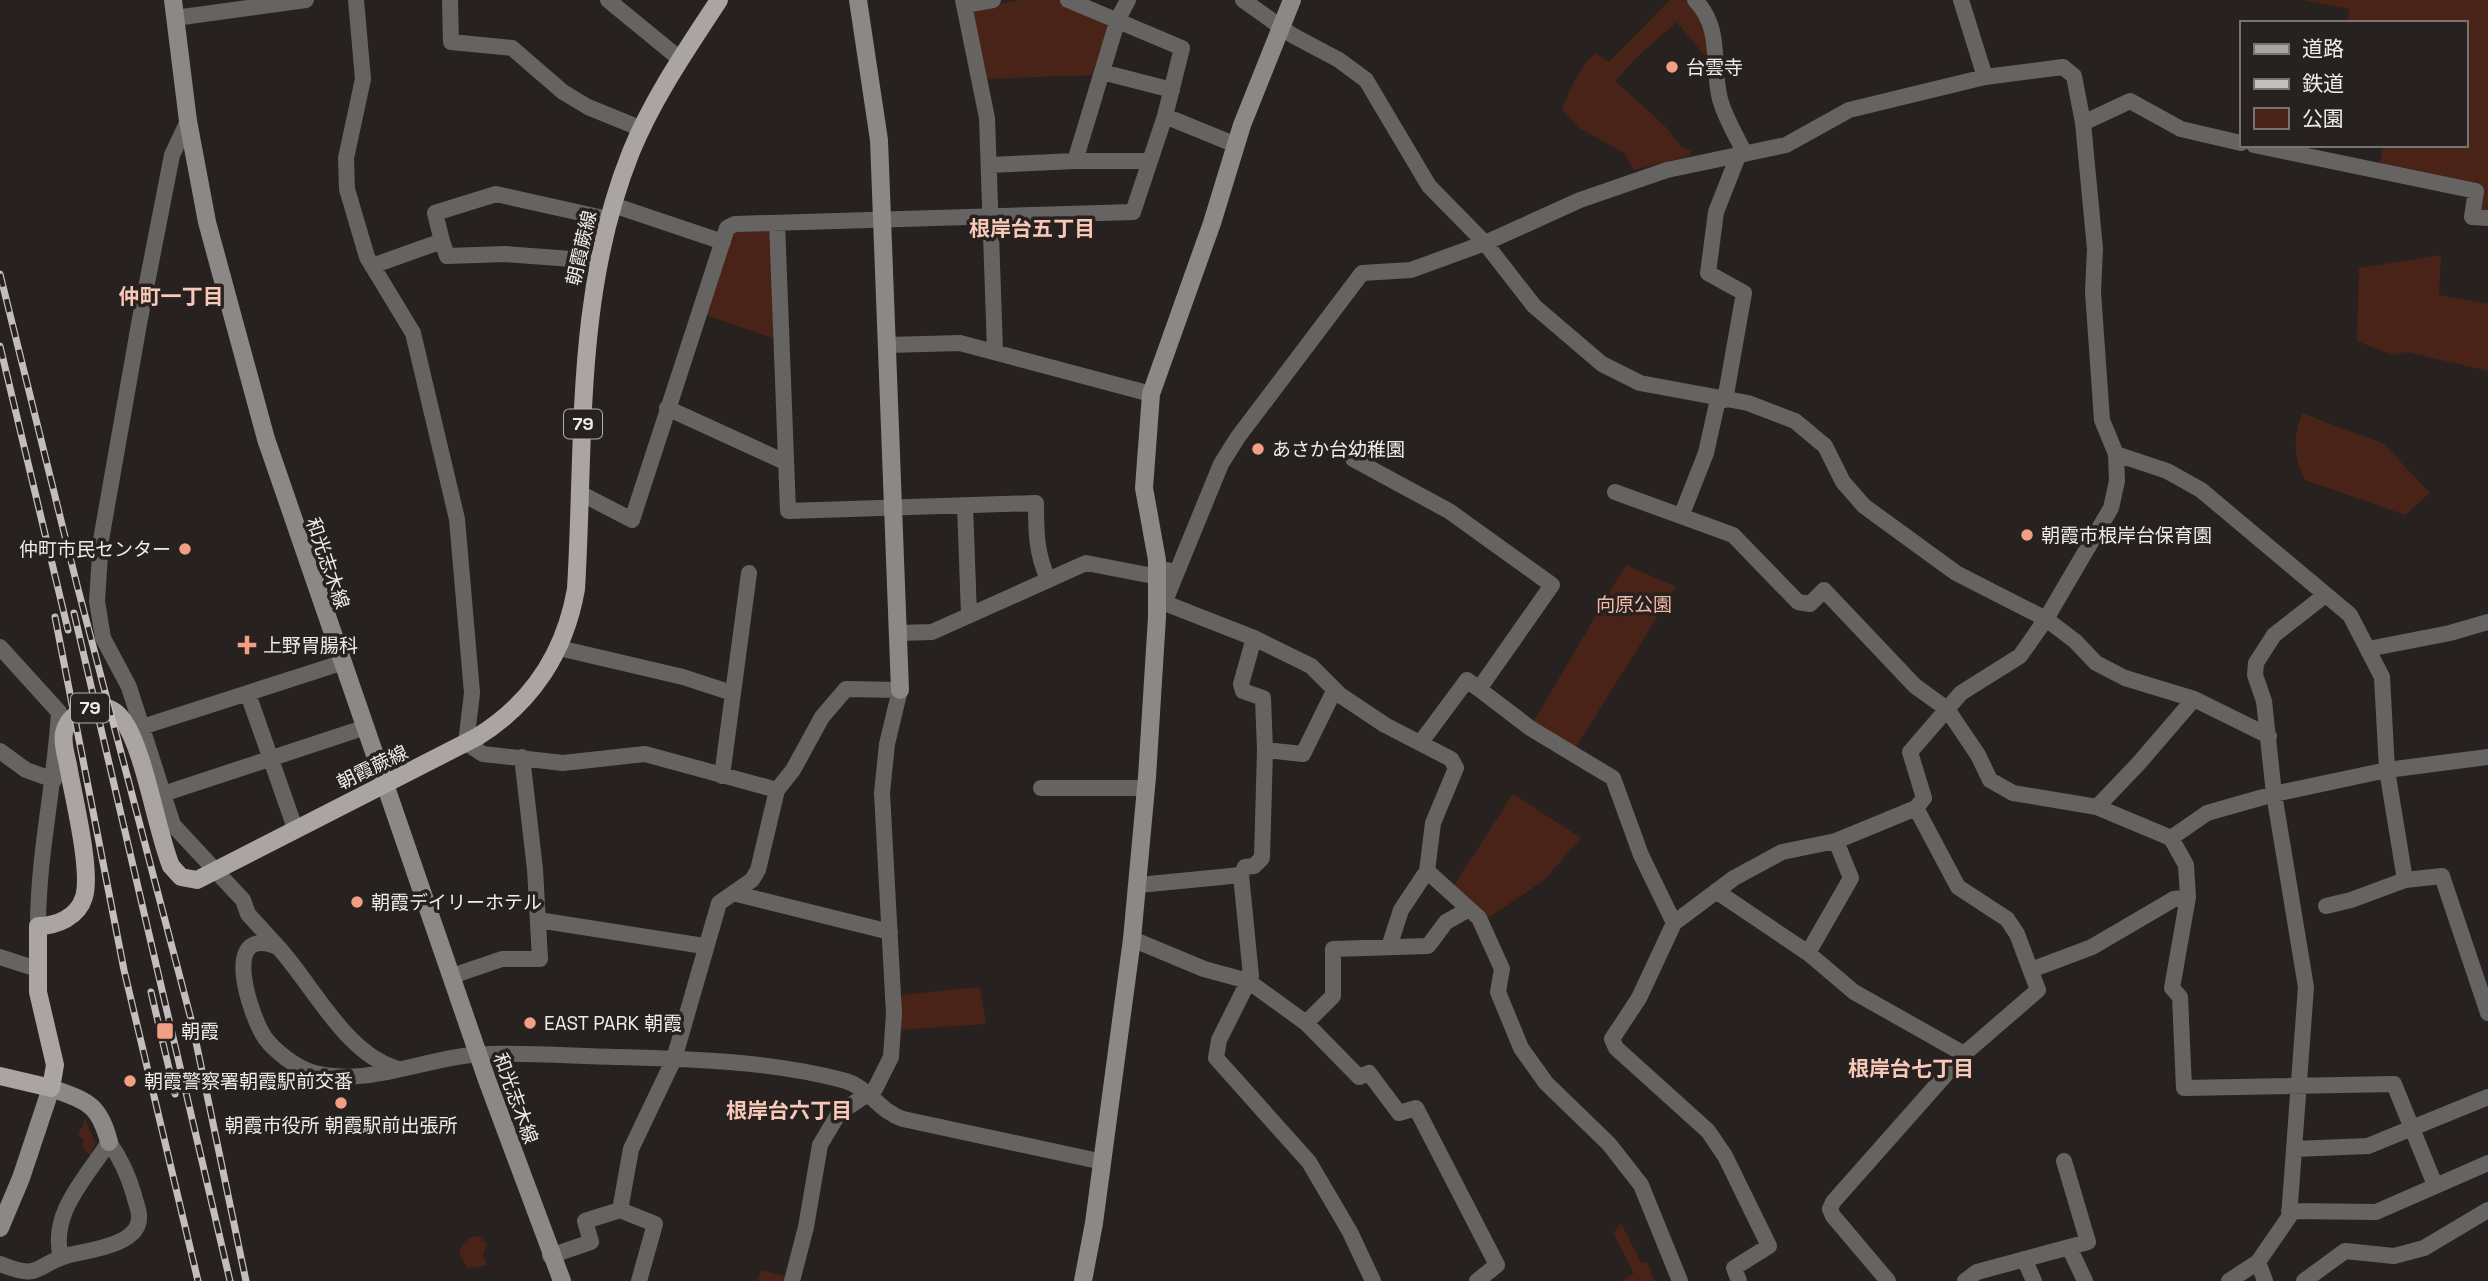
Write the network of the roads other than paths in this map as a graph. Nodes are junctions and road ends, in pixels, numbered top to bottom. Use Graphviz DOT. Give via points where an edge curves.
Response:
graph roads {
  1 [pos="306,0"];
  2 [pos="356,0"];
  3 [pos="450,0"];
  4 [pos="608,0"];
  5 [pos="719,0"];
  6 [pos="858,0"];
  7 [pos="993,0"];
  8 [pos="1068,0"];
  9 [pos="1128,0"];
  10 [pos="1242,0"];
  11 [pos="1292,0"];
  12 [pos="1695,0"];
  13 [pos="1961,0"];
  14 [pos="964,3"];
  15 [pos="174,9"];
  16 [pos="1118,19"];
  17 [pos="1281,28"];
  18 [pos="680,59"];
  19 [pos="1102,72"];
  20 [pos="1984,77"];
  21 [pos="1172,90"];
  22 [pos="1165,116"];
  23 [pos="188,121"];
  24 [pos="2083,124"];
  25 [pos="642,129"];
  26 [pos="2240,143"];
  27 [pos="1236,145"];
  28 [pos="2264,147"];
  29 [pos="1742,155"];
  30 [pos="1076,161"];
  31 [pos="1148,161"];
  32 [pos="989,165"];
  33 [pos="610,212"];
  34 [pos="991,216"];
  35 [pos="2488,218"];
  36 [pos="883,220"];
  37 [pos="777,223"];
  38 [pos="442,241"];
  39 [pos="723,242"];
  40 [pos="1485,243"];
  41 [pos="598,261"];
  42 [pos="372,265"];
  43 [pos="888,345"];
  44 [pos="995,350"];
  45 [pos="1152,394"];
  46 [pos="1722,400"];
  47 [pos="667,408"];
  48 [pos="2116,454"];
  49 [pos="1353,459"];
  50 [pos="785,462"];
  51 [pos="1615,492"];
  52 [pos="580,493"];
  53 [pos="965,506"];
  54 [pos="892,508"];
  55 [pos="1682,514"];
  56 [pos="1157,572"];
  57 [pos="1176,572"];
  58 [pos="749,573"];
  59 [pos="1048,579"];
  60 [pos="2324,596"];
  61 [pos="1161,601"];
  62 [pos="969,615"];
  63 [pos="2046,619"];
  64 [pos="2488,622"];
  65 [pos="898,633"];
  66 [pos="1254,638"];
  67 [pos="0,647"];
  68 [pos="559,648"];
  69 [pos="2368,649"];
  70 [pos="341,663"];
  71 [pos="1479,689"];
  72 [pos="900,690"];
  73 [pos="1334,691"];
  74 [pos="732,693"];
  75 [pos="248,694"];
  76 [pos="2194,699"];
  77 [pos="1947,709"];
  78 [pos="142,727"];
  79 [pos="363,728"];
  80 [pos="2269,736"];
  81 [pos="1421,742"];
  82 [pos="466,743"];
  83 [pos="1265,750"];
  84 [pos="0,751"];
  85 [pos="522,757"];
  86 [pos="2488,757"];
  87 [pos="270,759"];
  88 [pos="2388,770"];
  89 [pos="722,776"];
  90 [pos="54,780"];
  91 [pos="384,784"];
  92 [pos="1041,788"];
  93 [pos="1146,788"];
  94 [pos="777,790"];
  95 [pos="163,794"];
  96 [pos="2274,794"];
  97 [pos="2097,807"];
  98 [pos="1916,808"];
  99 [pos="295,828"];
  100 [pos="2171,838"];
  101 [pos="1836,841"];
  102 [pos="1427,870"];
  103 [pos="217,872"];
  104 [pos="1241,875"];
  105 [pos="2405,880"];
  106 [pos="1139,886"];
  107 [pos="1716,891"];
  108 [pos="733,893"];
  109 [pos="2188,897"];
  110 [pos="2326,906"];
  111 [pos="1469,909"];
  112 [pos="538,920"];
  113 [pos="1674,923"];
  114 [pos="38,926"];
  115 [pos="890,932"];
  116 [pos="1132,939"];
  117 [pos="704,946"];
  118 [pos="278,947"];
  119 [pos="1389,947"];
  120 [pos="1808,953"];
  121 [pos="0,957"];
  122 [pos="37,969"];
  123 [pos="2031,970"];
  124 [pos="452,976"];
  125 [pos="1248,981"];
  126 [pos="2488,1013"];
  127 [pos="1306,1023"];
  128 [pos="356,1042"];
  129 [pos="478,1054"];
  130 [pos="1964,1054"];
  131 [pos="674,1059"];
  132 [pos="398,1069"];
  133 [pos="342,1074"];
  134 [pos="0,1076"];
  135 [pos="2299,1085"];
  136 [pos="51,1088"];
  137 [pos="867,1095"];
  138 [pos="2488,1097"];
  139 [pos="2412,1130"];
  140 [pos="109,1142"];
  141 [pos="2294,1149"];
  142 [pos="2064,1160"];
  143 [pos="122,1161"];
  144 [pos="1103,1162"];
  145 [pos="2488,1163"];
  146 [pos="93,1167"];
  147 [pos="2435,1185"];
  148 [pos="620,1210"];
  149 [pos="2488,1210"];
  150 [pos="2289,1211"];
  151 [pos="0,1228"];
  152 [pos="2069,1247"];
  153 [pos="550,1256"];
  154 [pos="61,1258"];
  155 [pos="2024,1259"];
  156 [pos="2258,1262"];
  157 [pos="0,1264"];
  158 [pos="562,1281"];
  159 [pos="639,1281"];
  160 [pos="792,1281"];
  161 [pos="1083,1281"];
  162 [pos="1373,1281"];
  163 [pos="1477,1281"];
  164 [pos="1680,1281"];
  165 [pos="1739,1281"];
  166 [pos="1888,1281"];
  167 [pos="1965,1281"];
  168 [pos="2034,1281"];
  169 [pos="2085,1281"];
  170 [pos="2230,1281"];
  171 [pos="2265,1281"];
  172 [pos="2304,1281"];
  1 -- 15 [label="street"];
  2 -- 42 [label="street" via="363,79 346,158 347,189"];
  3 -- 25 [label="street" via="451,42 513,48 563,92"];
  4 -- 18 [label="street"];
  5 -- 18 [label="main road, 朝霞蕨線 / 79"];
  6 -- 36 [label="street" via="879,140"];
  7 -- 14 [label="street"];
  8 -- 16 [label="street"];
  9 -- 16 [label="street"];
  10 -- 17 [label="street"];
  11 -- 17 [label="street"];
  12 -- 29 [label="street" via="1705,10 1716,39 1719,97"];
  13 -- 20 [label="street"];
  14 -- 32 [label="street" via="987,118"];
  15 -- 23 [label="street, 和光志木線"];
  16 -- 19 [label="street"];
  16 -- 21 [label="street" via="1182,48"];
  17 -- 27 [label="street"];
  17 -- 40 [label="street" via="1366,80 1429,187"];
  18 -- 25 [label="main road, 朝霞蕨線 / 79"];
  19 -- 21 [label="street"];
  19 -- 30 [label="street"];
  20 -- 24 [label="street" via="2063,67 2074,76"];
  20 -- 29 [label="street" via="1849,110 1786,145"];
  21 -- 22 [label="street"];
  22 -- 27 [label="street"];
  22 -- 31 [label="street"];
  23 -- 70 [label="street, 和光志木線" via="207,222 240,348 286,506"];
  23 -- 78 [label="street" via="172,155 163,195 102,540 97,601 103,638 129,687"];
  24 -- 26 [label="street" via="2130,101 2181,129"];
  24 -- 48 [label="street" via="2095,249 2102,420"];
  25 -- 33 [label="main road, 朝霞蕨線 / 79"];
  27 -- 45 [label="street"];
  28 -- 35 [label="street" via="2476,191 2472,217"];
  29 -- 40 [label="street" via="1654,174 1580,200"];
  29 -- 46 [label="street" via="1716,212 1708,272 1744,293"];
  30 -- 31 [label="street"];
  30 -- 32 [label="street"];
  31 -- 34 [label="street" via="1133,212"];
  32 -- 34 [label="street"];
  33 -- 38 [label="street" via="496,194 435,213"];
  33 -- 39 [label="street"];
  33 -- 41 [label="main road, 朝霞蕨線 / 79"];
  34 -- 36 [label="street"];
  34 -- 44 [label="street"];
  36 -- 37 [label="street"];
  36 -- 43 [label="street"];
  37 -- 39 [label="street" via="736,223 727,228"];
  37 -- 50 [label="street"];
  38 -- 41 [label="street" via="447,256 505,254"];
  38 -- 42 [label="street"];
  39 -- 47 [label="street"];
  40 -- 46 [label="street" via="1534,306 1602,364 1640,383"];
  40 -- 57 [label="street" via="1411,270 1362,273 1221,464"];
  41 -- 52 [label="main road, 朝霞蕨線 / 79" via="586,338"];
  42 -- 82 [label="street" via="413,333 457,519 472,693"];
  43 -- 44 [label="street" via="960,343"];
  43 -- 54 [label="street"];
  44 -- 45 [label="street"];
  45 -- 56 [label="street" via="1144,488"];
  46 -- 55 [label="street"];
  46 -- 63 [label="street" via="1748,403 1795,421 1825,446 1843,482 1864,506 1956,573"];
  47 -- 50 [label="street"];
  47 -- 52 [label="street" via="632,520"];
  48 -- 60 [label="street" via="2167,471 2200,490 2280,553"];
  48 -- 63 [label="street" via="2117,481 2110,508"];
  49 -- 71 [label="street" via="1449,512 1552,585"];
  50 -- 54 [label="street" via="789,510"];
  51 -- 55 [label="street"];
  52 -- 68 [label="main road, 朝霞蕨線 / 79" via="576,589"];
  53 -- 54 [label="street"];
  53 -- 59 [label="street" via="1036,503 1039,561"];
  53 -- 62 [label="street"];
  54 -- 65 [label="street"];
  55 -- 77 [label="street" via="1733,535 1798,602 1810,604 1824,590 1915,686"];
  56 -- 57 [label="street"];
  56 -- 59 [label="street" via="1148,575 1086,563"];
  56 -- 61 [label="street"];
  57 -- 61 [label="street"];
  58 -- 74 [label="street"];
  59 -- 62 [label="street"];
  60 -- 69 [label="street" via="2350,615"];
  60 -- 80 [label="street" via="2274,635 2256,663"];
  61 -- 66 [label="street"];
  61 -- 93 [label="street"];
  62 -- 65 [label="street" via="932,632"];
  63 -- 76 [label="street" via="2096,663 2125,678"];
  63 -- 77 [label="street" via="2020,656 1961,693"];
  64 -- 69 [label="street"];
  65 -- 72 [label="street"];
  66 -- 73 [label="street" via="1311,666"];
  66 -- 83 [label="street" via="1241,684 1243,691 1263,698"];
  67 -- 90 [label="street" via="59,712"];
  68 -- 74 [label="street"];
  68 -- 82 [label="main road, 朝霞蕨線 / 79" via="524,699 501,721"];
  69 -- 88 [label="street" via="2382,677"];
  70 -- 75 [label="street"];
  70 -- 79 [label="street, 和光志木線"];
  71 -- 81 [label="street" via="1467,680"];
  71 -- 113 [label="street" via="1530,728 1613,778 1641,855"];
  72 -- 94 [label="street" via="846,689 822,717"];
  72 -- 115 [label="street" via="887,744 882,793"];
  73 -- 81 [label="street" via="1385,725"];
  73 -- 83 [label="street" via="1303,754"];
  74 -- 89 [label="street"];
  75 -- 78 [label="street"];
  75 -- 87 [label="street"];
  76 -- 80 [label="street"];
  76 -- 97 [label="street"];
  77 -- 97 [label="street" via="1979,755 1990,780 2013,793"];
  77 -- 98 [label="street" via="1910,751 1924,798"];
  78 -- 95 [label="street"];
  79 -- 87 [label="street"];
  79 -- 91 [label="street, 和光志木線"];
  80 -- 96 [label="street"];
  81 -- 102 [label="street" via="1451,758 1456,768 1433,823"];
  82 -- 85 [label="street" via="483,754"];
  82 -- 91 [label="main road, 朝霞蕨線 / 79"];
  83 -- 104 [label="street" via="1262,858 1245,867"];
  84 -- 90 [label="street" via="26,771"];
  85 -- 89 [label="street" via="584,763 645,754"];
  85 -- 112 [label="street"];
  86 -- 88 [label="street"];
  87 -- 95 [label="street"];
  87 -- 99 [label="street"];
  88 -- 96 [label="street"];
  88 -- 105 [label="street"];
  89 -- 94 [label="street"];
  90 -- 114 [label="street"];
  91 -- 99 [label="main road, 朝霞蕨線 / 79"];
  91 -- 124 [label="street, 和光志木線"];
  92 -- 93 [label="street"];
  93 -- 106 [label="street"];
  94 -- 108 [label="street" via="758,870"];
  95 -- 103 [label="street" via="173,825"];
  96 -- 100 [label="street" via="2207,813"];
  96 -- 135 [label="street" via="2306,987"];
  97 -- 100 [label="street"];
  98 -- 101 [label="street"];
  98 -- 123 [label="street" via="1958,887 2007,919"];
  99 -- 103 [label="main road, 朝霞蕨線 / 79"];
  100 -- 109 [label="street" via="2186,865"];
  101 -- 107 [label="street" via="1782,852"];
  101 -- 120 [label="street" via="1851,878"];
  102 -- 111 [label="street"];
  102 -- 119 [label="street" via="1401,910"];
  103 -- 114 [label="main road, 朝霞蕨線 / 79" via="202,880 188,880 171,866 123,720 106,708 83,709 70,720 64,742 85,892 79,907 64,921"];
  103 -- 118 [label="street"];
  104 -- 106 [label="street"];
  104 -- 125 [label="street"];
  105 -- 110 [label="street"];
  105 -- 126 [label="street" via="2442,876"];
  106 -- 116 [label="street"];
  107 -- 113 [label="street"];
  107 -- 120 [label="street"];
  108 -- 115 [label="street"];
  108 -- 117 [label="street" via="719,903"];
  109 -- 123 [label="street" via="2174,899 2092,947"];
  109 -- 135 [label="street" via="2172,988 2180,997 2184,1088"];
  111 -- 119 [label="street" via="1446,922 1428,946"];
  111 -- 164 [label="street" via="1479,918 1502,969 1498,992 1521,1048 1546,1083 1609,1144 1635,1177"];
  112 -- 117 [label="street"];
  112 -- 124 [label="street" via="540,959 502,959"];
  113 -- 165 [label="street" via="1639,998 1612,1040 1708,1131 1725,1156 1769,1246 1734,1268"];
  114 -- 122 [label="main road"];
  115 -- 137 [label="street" via="893,1045 882,1079"];
  116 -- 125 [label="street" via="1204,969"];
  116 -- 144 [label="street"];
  117 -- 131 [label="street"];
  118 -- 128 [label="street"];
  118 -- 133 [label="street" via="256,943 243,960 250,1003 264,1036 309,1071"];
  119 -- 127 [label="street" via="1333,949 1333,996"];
  120 -- 130 [label="street" via="1854,992"];
  121 -- 122 [label="street"];
  122 -- 136 [label="main road" via="55,1065"];
  123 -- 130 [label="street" via="2038,990"];
  124 -- 129 [label="street, 和光志木線"];
  125 -- 127 [label="street"];
  125 -- 162 [label="street" via="1219,1040 1216,1058 1309,1162"];
  127 -- 163 [label="street" via="1359,1077 1369,1073 1399,1113 1416,1108 1497,1265"];
  128 -- 132 [label="street" via="378,1061"];
  128 -- 133 [label="street" via="354,1062"];
  129 -- 131 [label="street"];
  129 -- 132 [label="street"];
  129 -- 153 [label="street, 和光志木線"];
  130 -- 166 [label="street" via="1830,1209"];
  131 -- 137 [label="street" via="754,1065 841,1080"];
  131 -- 148 [label="street" via="631,1149"];
  132 -- 133 [label="street"];
  134 -- 136 [label="main road"];
  135 -- 139 [label="street" via="2393,1084"];
  135 -- 141 [label="street"];
  136 -- 140 [label="street" via="94,1107"];
  136 -- 151 [label="street" via="22,1178"];
  137 -- 144 [label="street" via="886,1112 903,1119"];
  137 -- 160 [label="street" via="839,1113 820,1145"];
  138 -- 139 [label="street"];
  139 -- 141 [label="street" via="2368,1146"];
  139 -- 147 [label="street"];
  140 -- 143 [label="street"];
  140 -- 146 [label="street"];
  141 -- 150 [label="street"];
  142 -- 152 [label="street" via="2088,1242"];
  143 -- 146 [label="street" via="107,1160"];
  143 -- 154 [label="street" via="138,1225 125,1238"];
  144 -- 161 [label="street"];
  145 -- 147 [label="street"];
  146 -- 154 [label="street" via="82,1177 61,1221 57,1243"];
  147 -- 150 [label="street" via="2376,1212"];
  148 -- 153 [label="street" via="585,1221 590,1242"];
  148 -- 159 [label="street" via="655,1224"];
  149 -- 172 [label="street" via="2424,1248 2393,1256 2345,1251"];
  150 -- 156 [label="street"];
  152 -- 155 [label="street"];
  152 -- 169 [label="street"];
  153 -- 158 [label="street, 和光志木線"];
  154 -- 157 [label="street" via="24,1274"];
  155 -- 167 [label="street" via="1977,1272"];
  155 -- 168 [label="street"];
  156 -- 170 [label="street"];
  156 -- 171 [label="street"];
}
